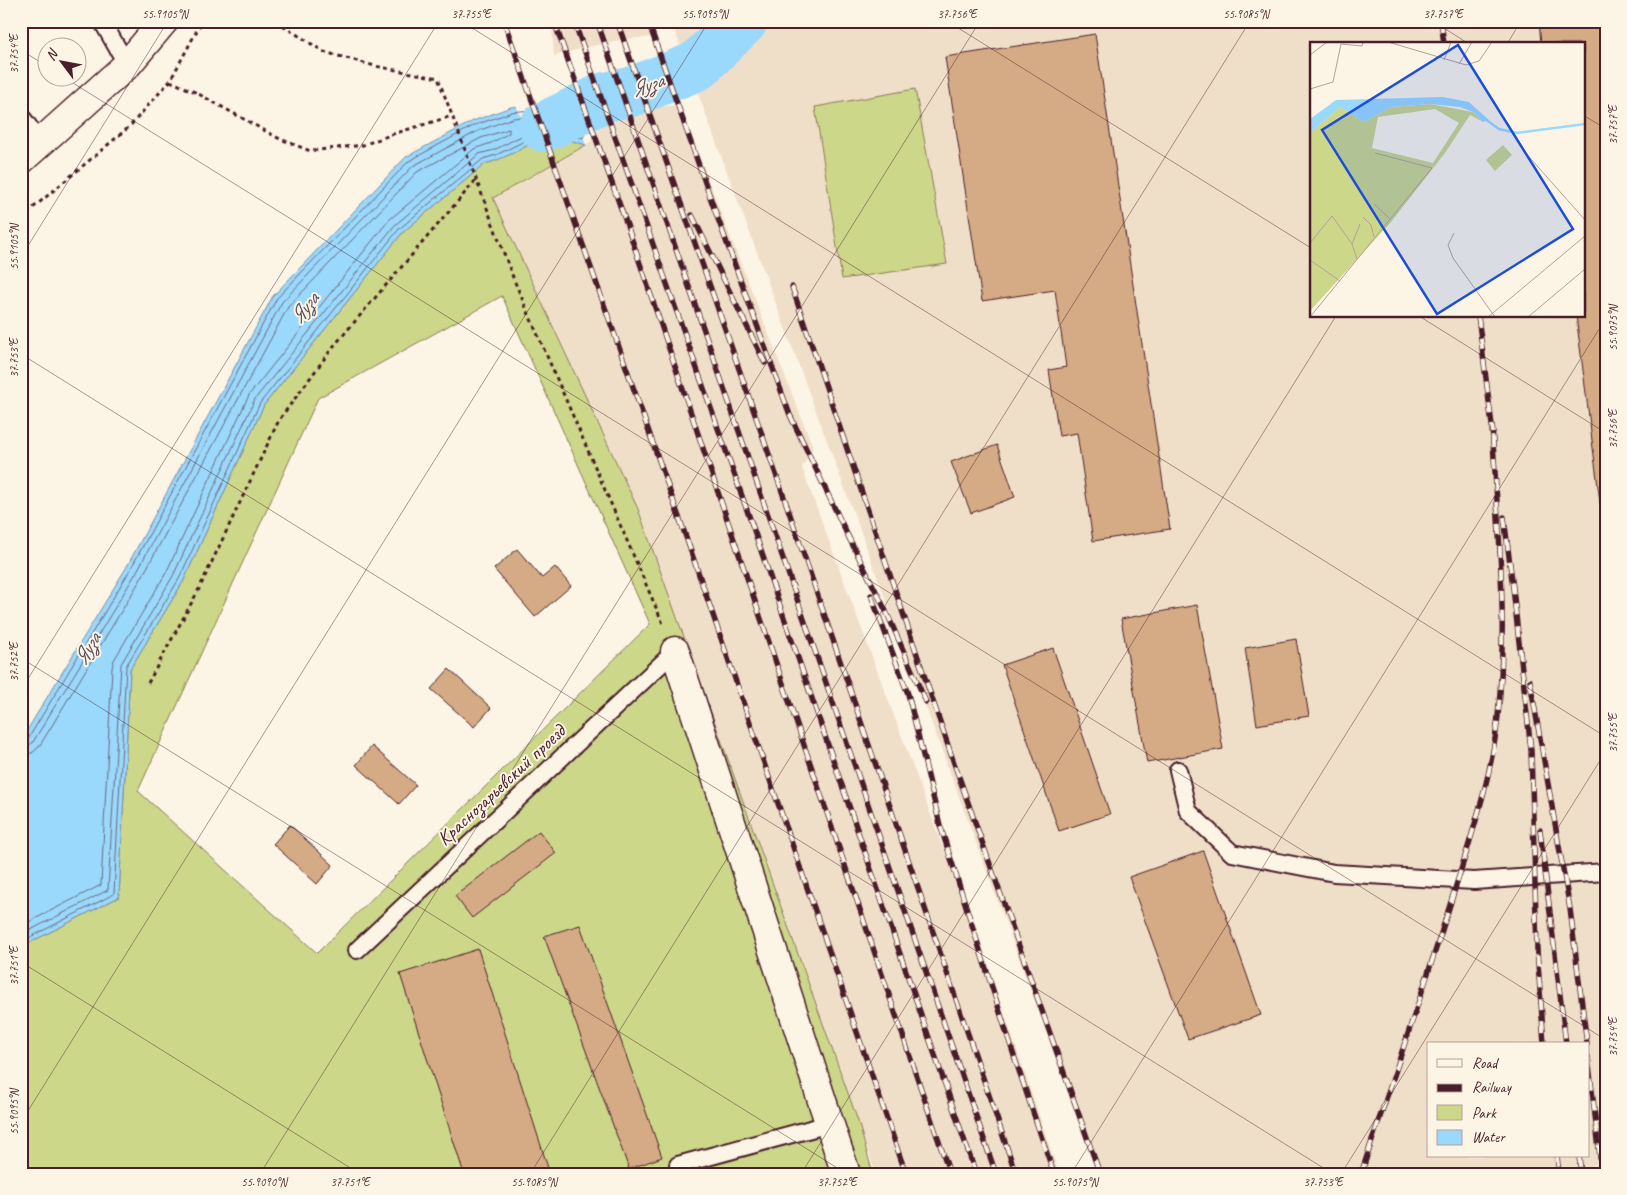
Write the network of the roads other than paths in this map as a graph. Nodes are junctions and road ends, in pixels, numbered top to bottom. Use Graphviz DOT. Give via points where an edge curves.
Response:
graph roads {
  1 [pos="102,21"];
  2 [pos="164,21"];
  3 [pos="126,65"];
  4 [pos="21,116"];
  5 [pos="31,152"];
  6 [pos="675,651"];
  7 [pos="1178,770"];
  8 [pos="1606,872"];
  9 [pos="357,950"];
  10 [pos="829,1124"];
  11 [pos="678,1165"];
  12 [pos="846,1174"];
  1 -- 3 [label="lane"];
  2 -- 3 [label="street"];
  3 -- 5 [label="street"];
  4 -- 5 [label="lane"];
  6 -- 9 [label="lane, Краснозарьевский проезд"];
  6 -- 10 [label="street"];
  7 -- 8 [label="lane" via="1188,811 1232,853 1334,873 1474,881"];
  10 -- 11 [label="lane"];
  10 -- 12 [label="street"];
}
